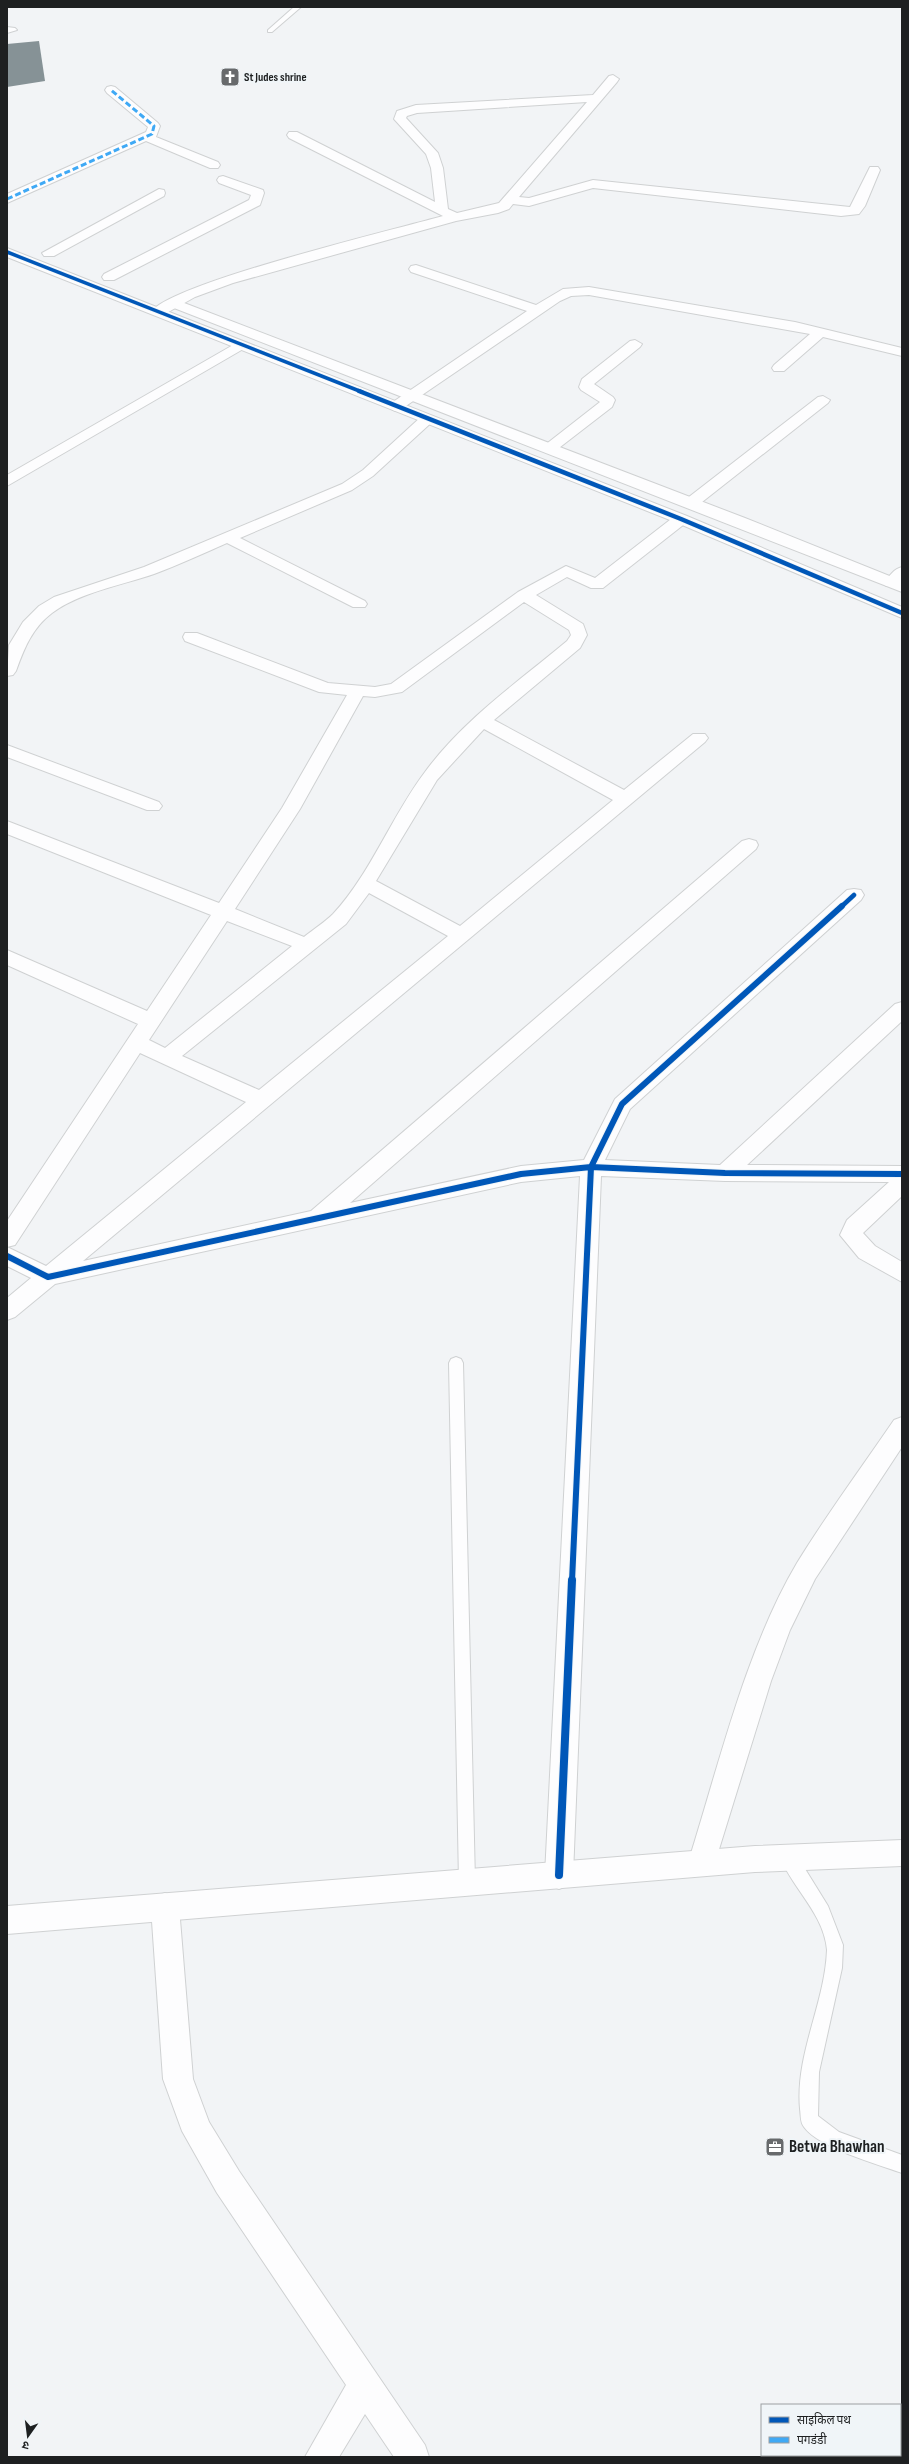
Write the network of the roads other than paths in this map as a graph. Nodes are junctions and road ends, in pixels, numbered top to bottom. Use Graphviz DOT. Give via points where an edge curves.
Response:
graph roads {
  1 [pos="298,7"];
  2 [pos="270,31"];
  3 [pos="614,79"];
  4 [pos="111,90"];
  5 [pos="597,98"];
  6 [pos="293,135"];
  7 [pos="146,137"];
  8 [pos="214,165"];
  9 [pos="874,170"];
  10 [pos="223,180"];
  11 [pos="159,193"];
  12 [pos="7,199"];
  13 [pos="510,200"];
  14 [pos="442,209"];
  15 [pos="455,217"];
  16 [pos="7,237"];
  17 [pos="7,252"];
  18 [pos="49,253"];
  19 [pos="416,269"];
  20 [pos="109,277"];
  21 [pos="174,303"];
  22 [pos="537,310"];
  23 [pos="158,312"];
  24 [pos="820,332"];
  25 [pos="635,344"];
  26 [pos="240,345"];
  27 [pos="902,352"];
  28 [pos="779,368"];
  29 [pos="413,395"];
  30 [pos="823,400"];
  31 [pos="395,407"];
  32 [pos="427,419"];
  33 [pos="550,448"];
  34 [pos="7,482"];
  35 [pos="691,502"];
  36 [pos="681,519"];
  37 [pos="739,521"];
  38 [pos="719,536"];
  39 [pos="228,538"];
  40 [pos="899,580"];
  41 [pos="524,595"];
  42 [pos="359,604"];
  43 [pos="902,613"];
  44 [pos="191,637"];
  45 [pos="7,671"];
  46 [pos="357,692"];
  47 [pos="483,721"];
  48 [pos="699,738"];
  49 [pos="7,751"];
  50 [pos="626,799"];
  51 [pos="152,806"];
  52 [pos="7,827"];
  53 [pos="748,845"];
  54 [pos="366,883"];
  55 [pos="854,895"];
  56 [pos="224,912"];
  57 [pos="462,934"];
  58 [pos="307,945"];
  59 [pos="7,956"];
  60 [pos="902,1009"];
  61 [pos="150,1021"];
  62 [pos="136,1043"];
  63 [pos="167,1057"];
  64 [pos="261,1100"];
  65 [pos="591,1167"];
  66 [pos="725,1173"];
  67 [pos="902,1174"];
  68 [pos="902,1183"];
  69 [pos="317,1219"];
  70 [pos="7,1239"];
  71 [pos="7,1256"];
  72 [pos="902,1273"];
  73 [pos="48,1277"];
  74 [pos="7,1311"];
  75 [pos="456,1363"];
  76 [pos="902,1427"];
  77 [pos="902,1853"];
  78 [pos="788,1857"];
  79 [pos="702,1863"];
  80 [pos="559,1875"];
  81 [pos="467,1882"];
  82 [pos="165,1907"];
  83 [pos="7,1920"];
  84 [pos="902,2164"];
  85 [pos="364,2385"];
  86 [pos="321,2457"];
  87 [pos="413,2457"];
  1 -- 2 [label="lane"];
  3 -- 5 [label="street"];
  4 -- 7 [label="street" via="154,126 154,131"];
  5 -- 13 [label="street"];
  5 -- 14 [label="street" via="416,108 401,114 400,119 432,153 437,168"];
  6 -- 14 [label="street"];
  7 -- 8 [label="street"];
  7 -- 12 [label="street"];
  9 -- 13 [label="street" via="859,206 854,211 841,212 593,184 529,202"];
  10 -- 20 [label="street" via="258,193 258,198 255,202"];
  11 -- 18 [label="street"];
  13 -- 15 [label="street" via="493,210"];
  14 -- 15 [label="street"];
  15 -- 21 [label="street" via="207,286"];
  16 -- 18 [label="street"];
  17 -- 23 [label="street"];
  18 -- 20 [label="street"];
  19 -- 22 [label="street"];
  20 -- 21 [label="street"];
  21 -- 23 [label="street"];
  21 -- 29 [label="street"];
  22 -- 24 [label="street" via="568,292 590,291"];
  22 -- 29 [label="street"];
  23 -- 26 [label="street"];
  24 -- 27 [label="street"];
  24 -- 28 [label="street"];
  25 -- 33 [label="street" via="586,382 586,387 608,400 607,404"];
  26 -- 31 [label="street"];
  26 -- 34 [label="street"];
  29 -- 31 [label="street"];
  29 -- 33 [label="street"];
  30 -- 35 [label="street"];
  31 -- 32 [label="street"];
  32 -- 36 [label="street"];
  32 -- 39 [label="street" via="368,473 347,487"];
  33 -- 35 [label="street"];
  35 -- 37 [label="street"];
  36 -- 38 [label="street"];
  36 -- 41 [label="street" via="597,585 566,571"];
  37 -- 38 [label="street"];
  37 -- 40 [label="street"];
  38 -- 43 [label="street"];
  39 -- 42 [label="street"];
  39 -- 45 [label="street" via="150,570 60,600 29,626 17,645"];
  41 -- 46 [label="street" via="396,688"];
  41 -- 47 [label="street" via="577,628 579,635 574,644"];
  44 -- 46 [label="street" via="325,688"];
  46 -- 56 [label="street" via="291,809"];
  47 -- 50 [label="street"];
  47 -- 54 [label="street" via="451,751 430,777"];
  48 -- 50 [label="street"];
  49 -- 51 [label="street"];
  50 -- 57 [label="street"];
  52 -- 56 [label="street"];
  53 -- 69 [label="street"];
  54 -- 57 [label="street"];
  54 -- 58 [label="street" via="339,919"];
  55 -- 65 [label="street" via="622,1104"];
  56 -- 58 [label="street"];
  56 -- 61 [label="street"];
  57 -- 64 [label="street"];
  58 -- 63 [label="street"];
  59 -- 61 [label="street"];
  60 -- 66 [label="street"];
  61 -- 62 [label="street"];
  62 -- 63 [label="street"];
  62 -- 70 [label="street"];
  63 -- 64 [label="street"];
  64 -- 73 [label="street"];
  65 -- 66 [label="street"];
  65 -- 69 [label="street" via="522,1174"];
  65 -- 80 [label="street"];
  66 -- 67 [label="street"];
  68 -- 72 [label="street" via="855,1226 851,1235 868,1252"];
  69 -- 73 [label="street"];
  71 -- 73 [label="street"];
  73 -- 74 [label="street"];
  75 -- 81 [label="lane"];
  76 -- 79 [label="street" via="806,1571 778,1628 758,1681"];
  77 -- 78 [label="street"];
  78 -- 79 [label="street"];
  78 -- 84 [label="lane" via="830,1926 835,1946 832,1975 809,2075 807,2101 810,2121 834,2139"];
  79 -- 80 [label="street"];
  80 -- 81 [label="street"];
  81 -- 82 [label="street"];
  82 -- 83 [label="street"];
  82 -- 85 [label="street" via="178,2079 197,2131 228,2182"];
  85 -- 86 [label="street"];
  85 -- 87 [label="street"];
}
